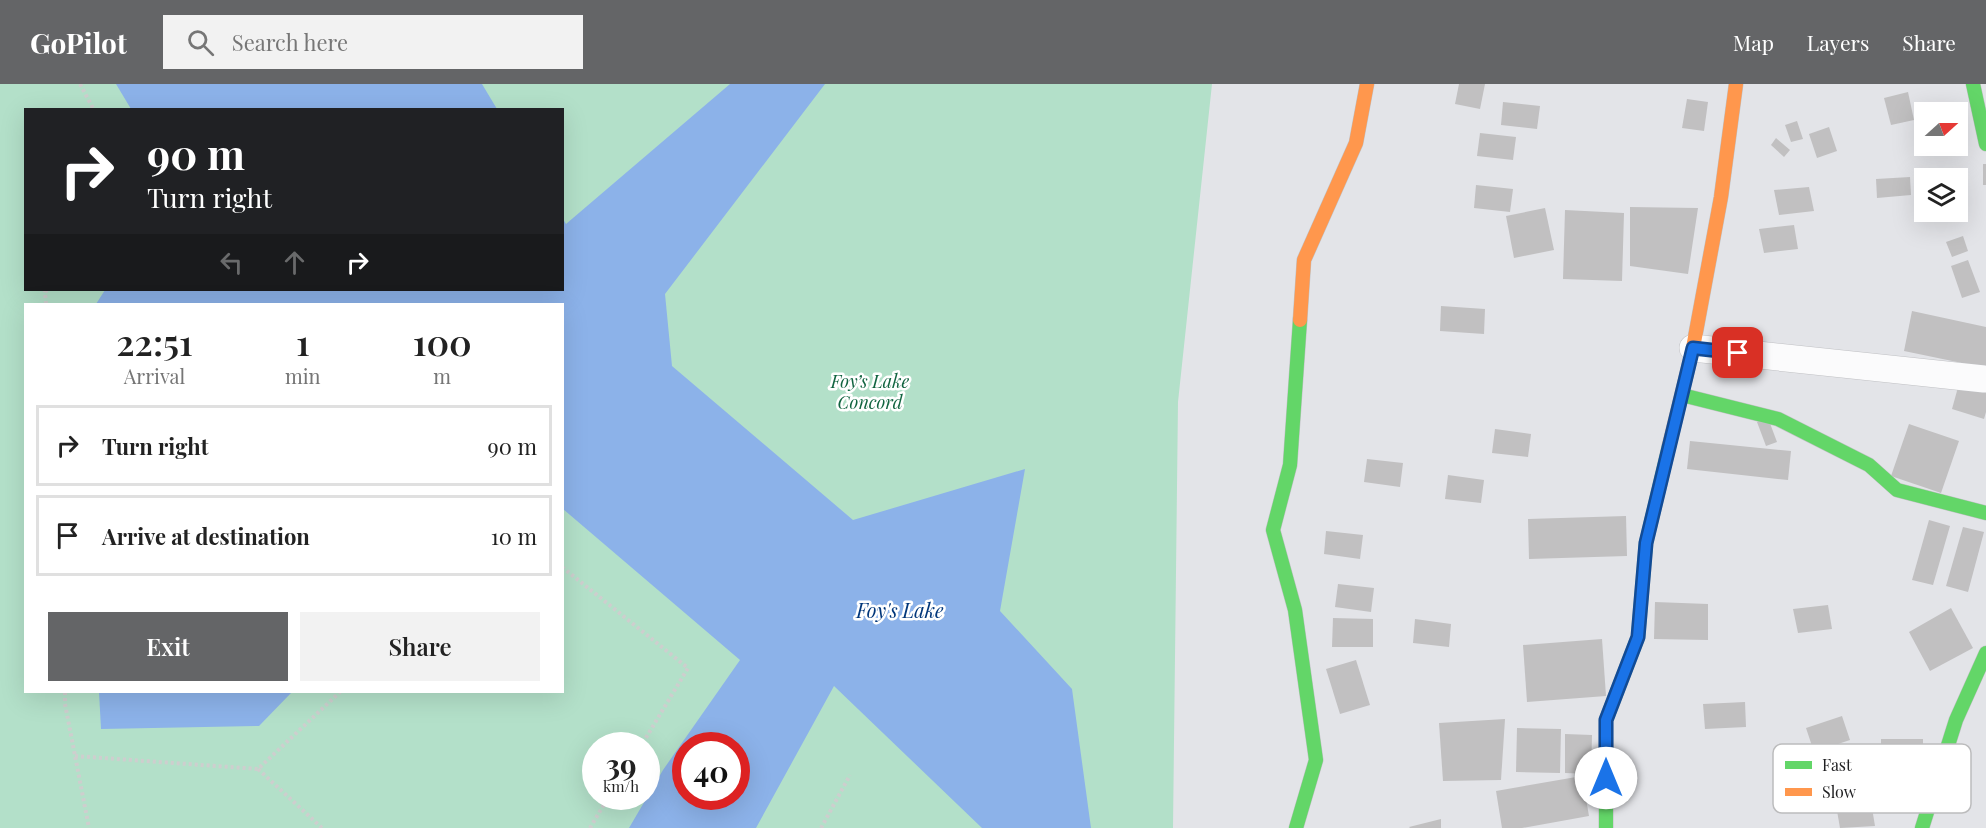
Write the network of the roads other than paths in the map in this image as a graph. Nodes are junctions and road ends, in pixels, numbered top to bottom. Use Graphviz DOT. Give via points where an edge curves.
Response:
graph roads {
  1 [pos="1367,84"];
  2 [pos="1736,84"];
  3 [pos="1973,84"];
  4 [pos="1986,144"];
  5 [pos="1693,348"];
  6 [pos="1984,379"];
  7 [pos="1682,395"];
  8 [pos="1986,513"];
  9 [pos="1986,653"];
  10 [pos="1948,744"];
  11 [pos="1927,813"];
  12 [pos="1296,828"];
  13 [pos="1606,828"];
  14 [pos="1922,828"];
  1 -- 12 [label="street" via="1356,143 1304,260 1290,465 1274,530 1295,610 1316,760"];
  2 -- 5 [label="street" via="1721,197"];
  3 -- 4 [label="street"];
  5 -- 6 [label="street"];
  5 -- 7 [label="street"];
  7 -- 8 [label="street" via="1778,419 1869,465 1897,490"];
  7 -- 13 [label="street" via="1646,543 1638,637 1606,720"];
  9 -- 10 [label="street"];
  11 -- 14 [label="street"];
}
